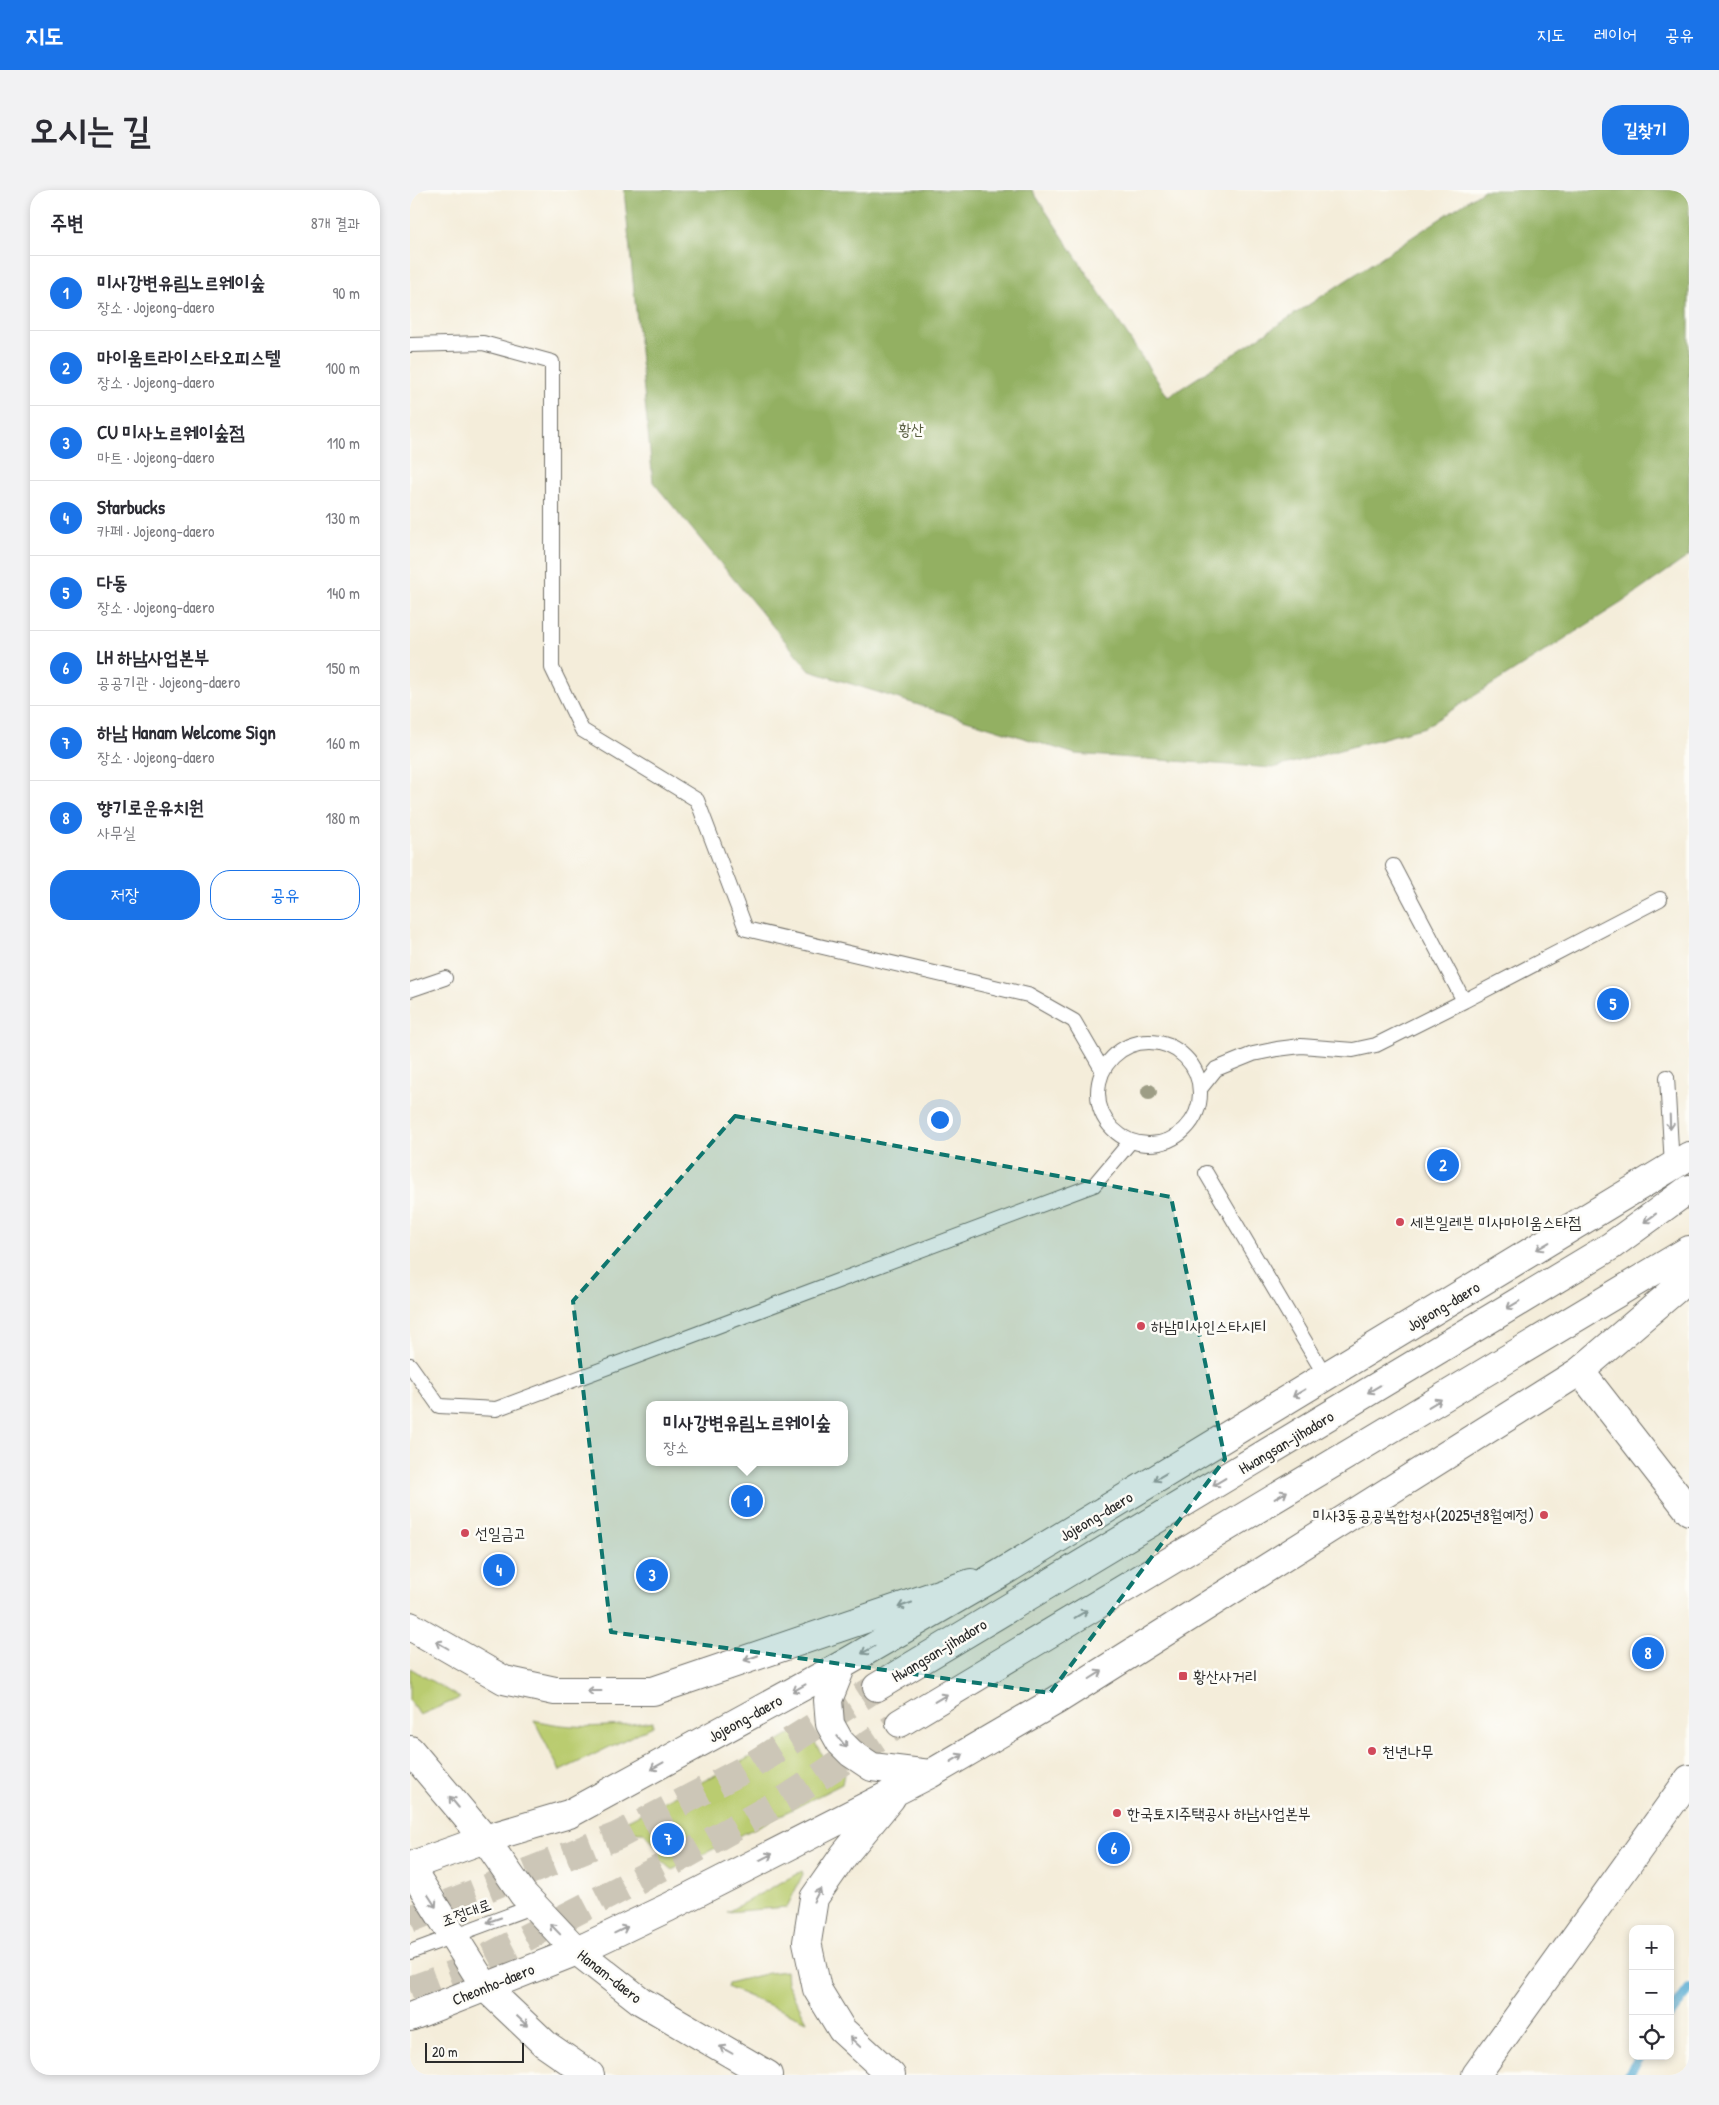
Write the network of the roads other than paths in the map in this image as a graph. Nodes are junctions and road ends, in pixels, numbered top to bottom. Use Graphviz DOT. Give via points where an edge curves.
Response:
graph roads {
  1 [pos="410,345"];
  2 [pos="1393,866"];
  3 [pos="1660,900"];
  4 [pos="445,978"];
  5 [pos="410,990"];
  6 [pos="1464,1000"];
  7 [pos="1103,1070"];
  8 [pos="1667,1077"];
  9 [pos="1200,1088"];
  10 [pos="1131,1141"];
  11 [pos="1680,1162"];
  12 [pos="1206,1173"];
  13 [pos="1689,1189"];
  14 [pos="1689,1250"];
  15 [pos="1689,1278"];
  16 [pos="410,1365"];
  17 [pos="1580,1371"];
  18 [pos="1326,1377"];
  19 [pos="1689,1511"];
  20 [pos="1001,1573"];
  21 [pos="410,1626"];
  22 [pos="842,1665"];
  23 [pos="877,1687"];
  24 [pos="900,1722"];
  25 [pos="410,1750"];
  26 [pos="930,1774"];
  27 [pos="1689,1779"];
  28 [pos="898,1790"];
  29 [pos="485,1839"];
  30 [pos="410,1867"];
  31 [pos="534,1906"];
  32 [pos="453,1935"];
  33 [pos="577,1951"];
  34 [pos="410,1952"];
  35 [pos="486,1988"];
  36 [pos="410,2017"];
  37 [pos="590,2075"];
  38 [pos="768,2075"];
  39 [pos="891,2075"];
  40 [pos="1476,2075"];
  1 -- 7 [label="lane" via="483,342 552,362 552,668 582,730 697,800 746,929 1028,994 1074,1021"];
  2 -- 6 [label="lane"];
  3 -- 6 [label="lane"];
  4 -- 5 [label="lane"];
  6 -- 9 [label="lane" via="1376,1045 1354,1050 1301,1046 1253,1054 1216,1069"];
  7 -- 9 [label="lane" via="1112,1057 1126,1047 1142,1042 1158,1043 1174,1048 1187,1058 1196,1072"];
  7 -- 10 [label="lane" via="1098,1086 1098,1103 1116,1132"];
  8 -- 11 [label="lane, one-way"];
  9 -- 10 [label="lane" via="1199,1105 1192,1121 1180,1133 1165,1142"];
  10 -- 16 [label="lane" via="1094,1185 496,1409 439,1406"];
  11 -- 18 [label="main road, Jojeong-daero, one-way"];
  12 -- 18 [label="lane"];
  13 -- 23 [label="main road, Hwangsan-jihadoro, one-way" via="1611,1246"];
  24 -- 14 [label="main road, one-way"];
  15 -- 17 [label="main road"];
  17 -- 19 [label="main road"];
  26 -- 17 [label="main road, one-way" via="1057,1700"];
  18 -- 20 [label="main road, Jojeong-daero, one-way"];
  20 -- 21 [label="main road, one-way" via="653,1691 555,1691 504,1680"];
  20 -- 22 [label="main road, Jojeong-daero, one-way"];
  22 -- 26 [label="main road, one-way" via="828,1700 830,1724 840,1742 872,1767"];
  22 -- 29 [label="main road, Jojeong-daero, one-way" via="569,1814"];
  29 -- 25 [label="main road, Hanam-daero, one-way"];
  26 -- 28 [label="main road"];
  27 -- 40 [label="main road"];
  33 -- 28 [label="main road, one-way"];
  39 -- 28 [label="main road, one-way" via="842,2030 816,1989 806,1942 814,1898 844,1855"];
  29 -- 30 [label="main road"];
  29 -- 31 [label="main road, Hanam-daero"];
  30 -- 32 [label="main road, one-way"];
  31 -- 32 [label="lane, 조정대로, one-way"];
  33 -- 31 [label="main road, Hanam-daero, one-way"];
  32 -- 34 [label="lane, 조정대로"];
  32 -- 35 [label="main road"];
  33 -- 35 [label="main road, Cheonho-daero"];
  38 -- 33 [label="main road, Hanam-daero, one-way" via="641,2001"];
  35 -- 36 [label="main road, Cheonho-daero"];
  35 -- 37 [label="main road, one-way" via="545,2044"];
}
